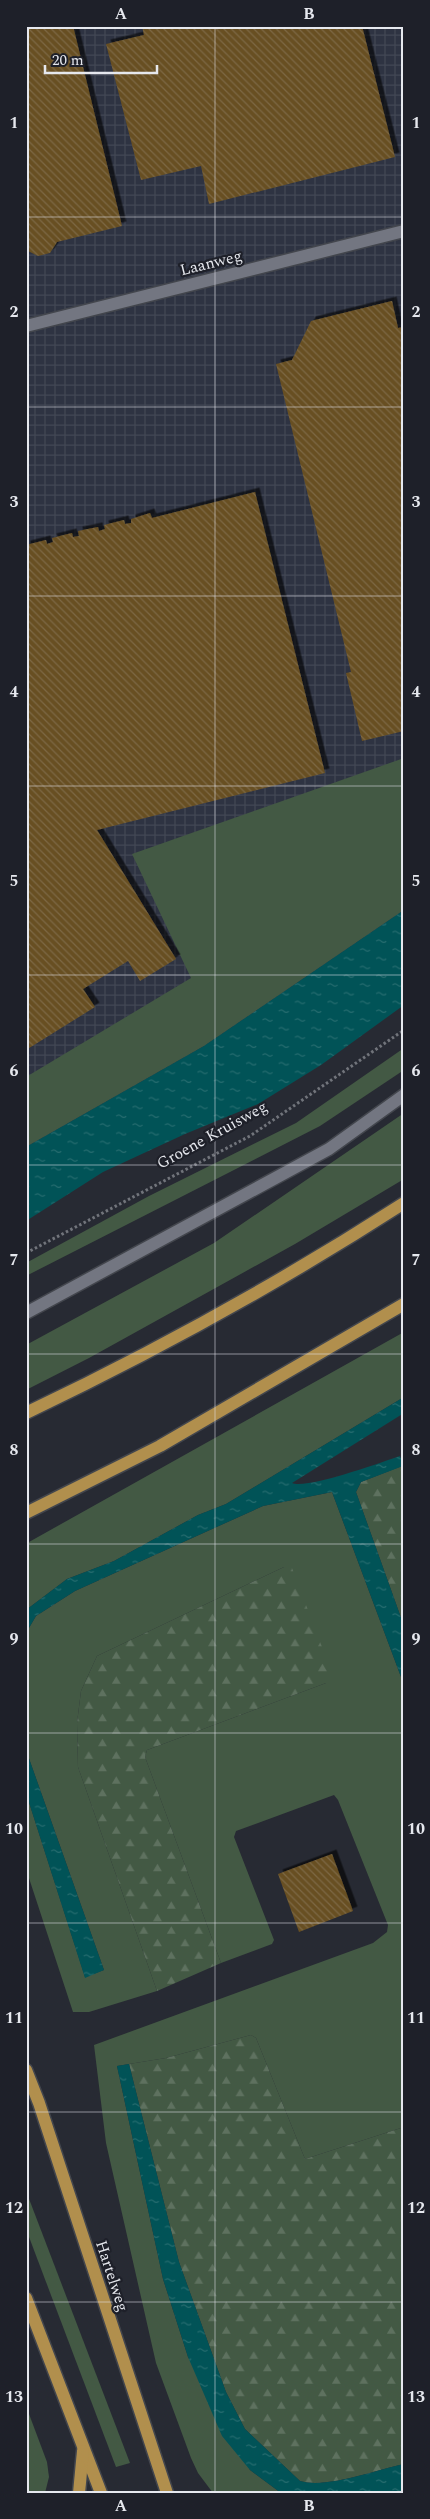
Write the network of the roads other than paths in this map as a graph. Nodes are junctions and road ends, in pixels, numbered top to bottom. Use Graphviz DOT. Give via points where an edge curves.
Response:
graph roads {
  1 [pos="404,231"];
  2 [pos="26,326"];
  3 [pos="404,1095"];
  4 [pos="404,1203"];
  5 [pos="404,1304"];
  6 [pos="26,1313"];
  7 [pos="26,1413"];
  8 [pos="26,1513"];
  9 [pos="26,2070"];
  10 [pos="26,2298"];
  11 [pos="83,2448"];
  12 [pos="79,2493"];
  13 [pos="100,2493"];
  14 [pos="167,2493"];
  1 -- 2 [label="street, Laanweg"];
  3 -- 6 [label="street" via="329,1149"];
  4 -- 7 [label="main road" via="249,1296"];
  5 -- 8 [label="main road" via="160,1446"];
  9 -- 14 [label="main road, Hartelweg"];
  10 -- 11 [label="main road"];
  11 -- 12 [label="main road"];
  11 -- 13 [label="main road"];
}
